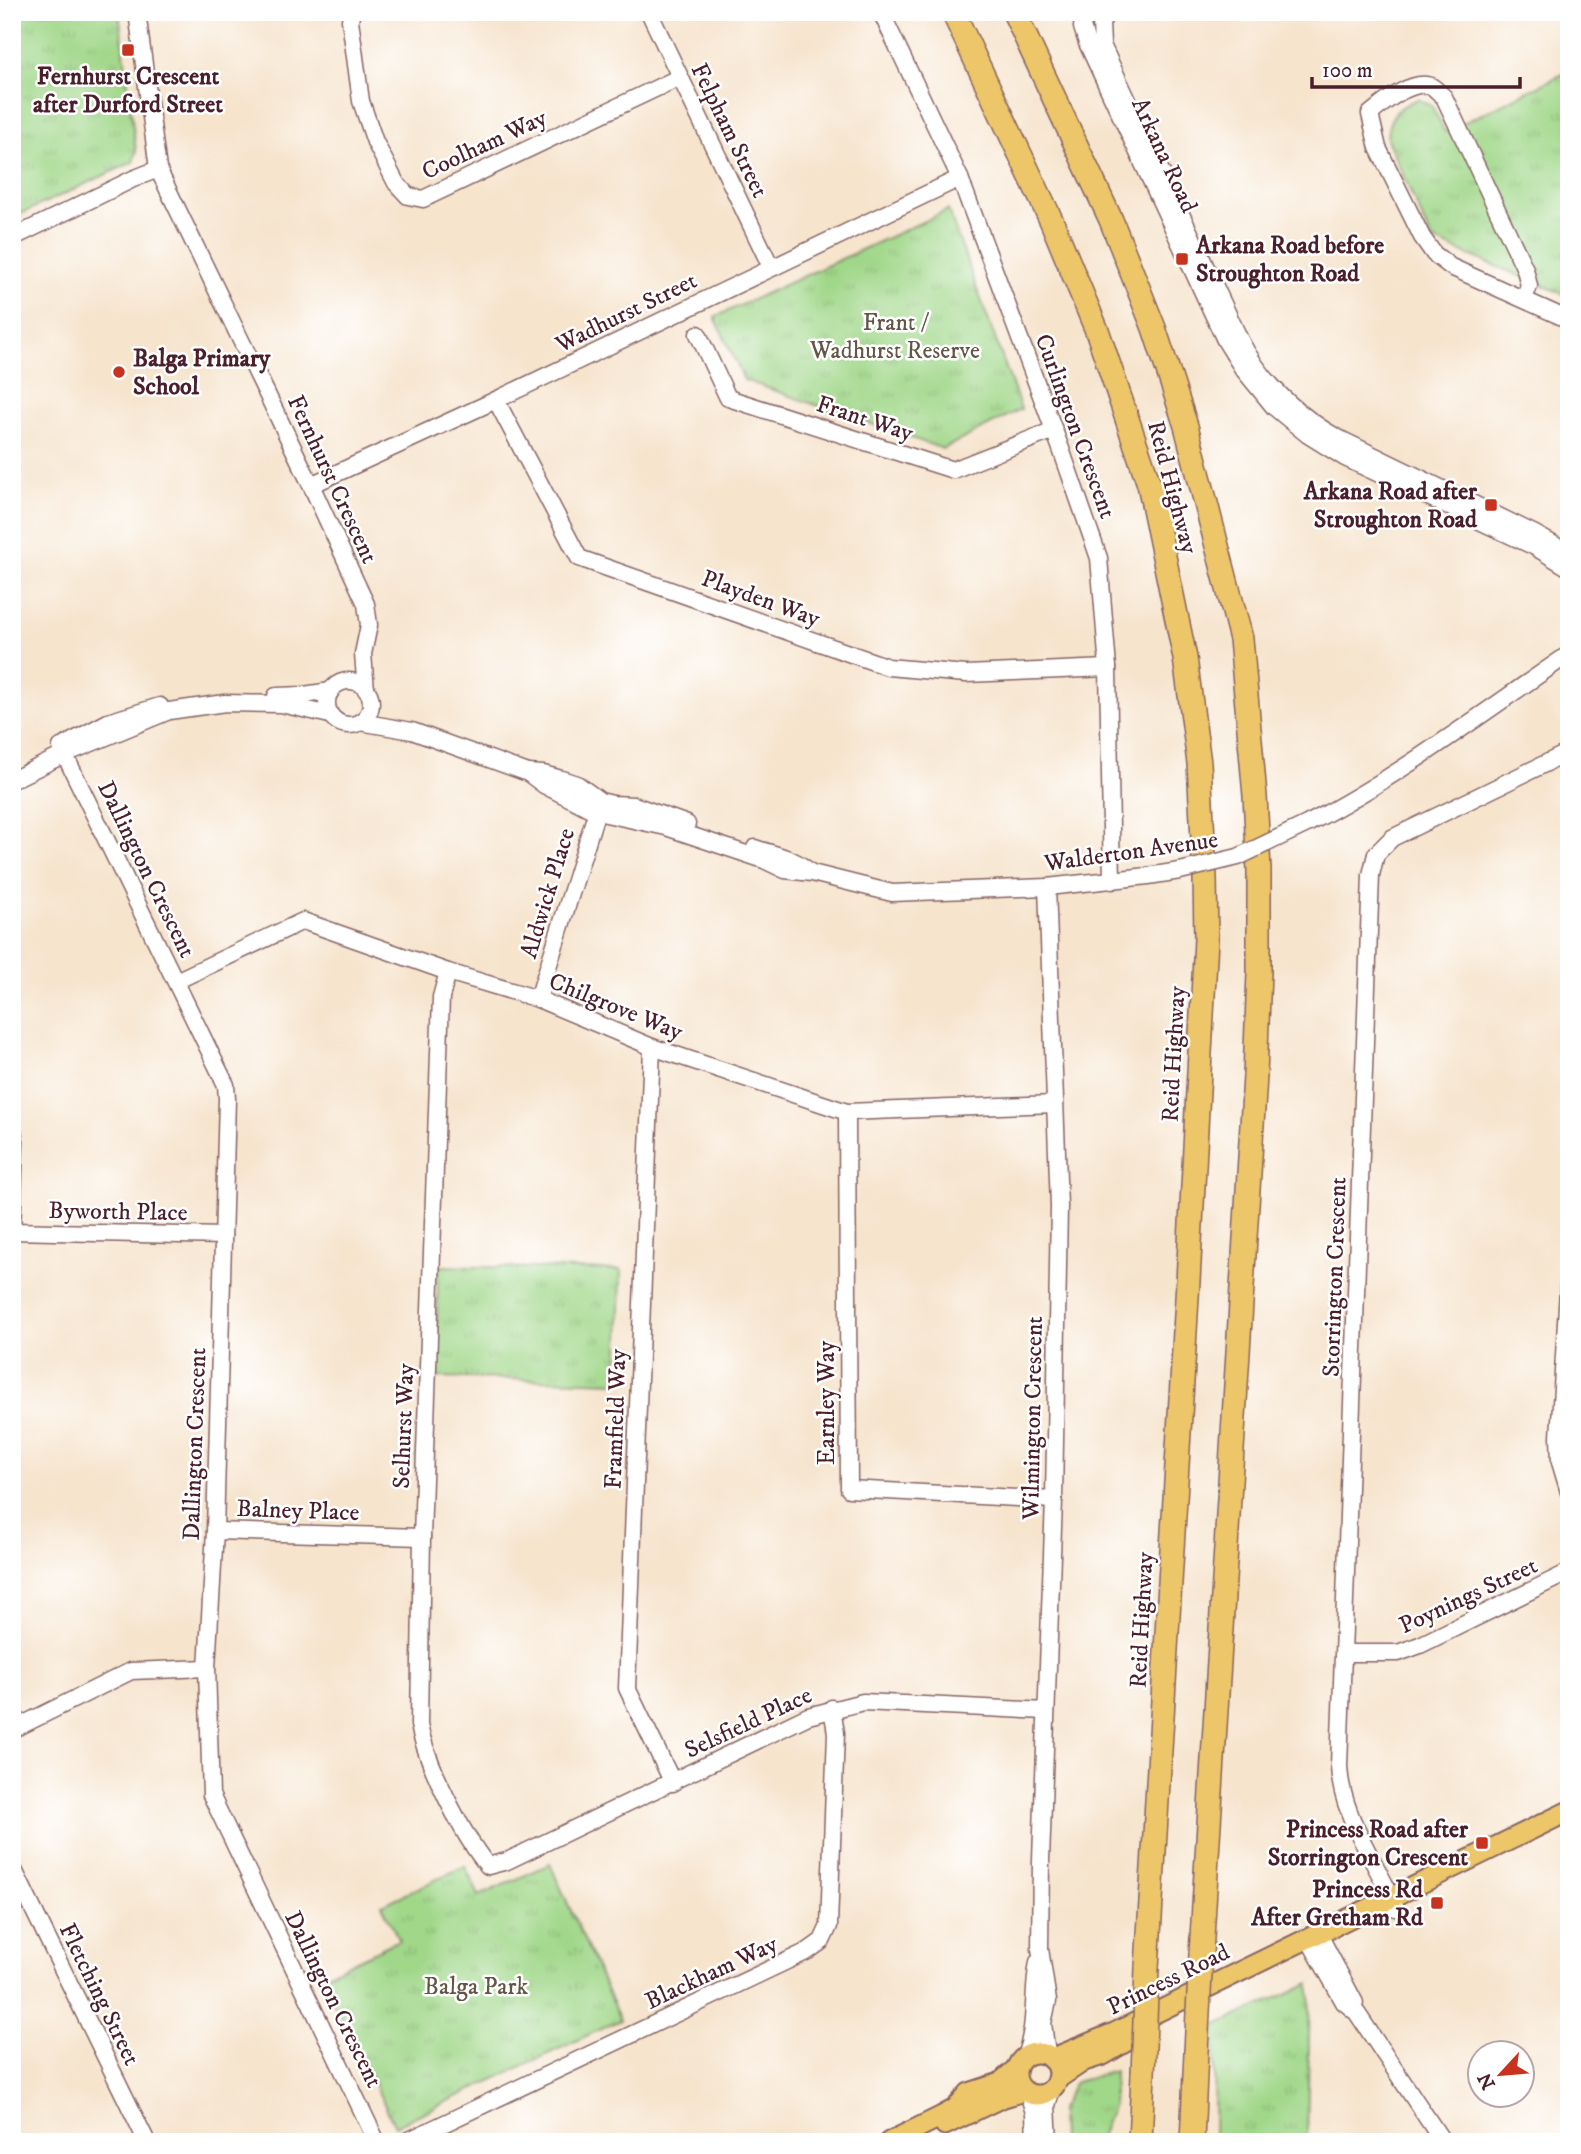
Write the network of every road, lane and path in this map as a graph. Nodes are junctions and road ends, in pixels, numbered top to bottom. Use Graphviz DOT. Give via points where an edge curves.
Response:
graph roads {
  1 [pos="137,12"];
  2 [pos="352,12"];
  3 [pos="649,12"];
  4 [pos="881,12"];
  5 [pos="953,12"];
  6 [pos="1014,12"];
  7 [pos="1097,16"];
  8 [pos="680,77"];
  9 [pos="158,169"];
  10 [pos="960,177"];
  11 [pos="12,238"];
  12 [pos="771,267"];
  13 [pos="1524,299"];
  14 [pos="1569,320"];
  15 [pos="698,334"];
  16 [pos="496,400"];
  17 [pos="1054,430"];
  18 [pos="311,485"];
  19 [pos="1569,553"];
  20 [pos="1569,568"];
  21 [pos="363,654"];
  22 [pos="1569,654"];
  23 [pos="1108,668"];
  24 [pos="336,687"];
  25 [pos="368,697"];
  26 [pos="330,715"];
  27 [pos="360,722"];
  28 [pos="412,731"];
  29 [pos="63,750"];
  30 [pos="1569,752"];
  31 [pos="12,771"];
  32 [pos="12,780"];
  33 [pos="598,806"];
  34 [pos="1112,881"];
  35 [pos="1047,887"];
  36 [pos="449,972"];
  37 [pos="176,981"];
  38 [pos="538,999"];
  39 [pos="652,1047"];
  40 [pos="1055,1104"];
  41 [pos="847,1112"];
  42 [pos="12,1127"];
  43 [pos="12,1233"];
  44 [pos="223,1236"];
  45 [pos="1569,1273"];
  46 [pos="1569,1492"];
  47 [pos="1054,1500"];
  48 [pos="215,1531"];
  49 [pos="422,1537"];
  50 [pos="1569,1572"];
  51 [pos="1344,1653"];
  52 [pos="207,1668"];
  53 [pos="832,1708"];
  54 [pos="1046,1711"];
  55 [pos="12,1730"];
  56 [pos="673,1783"];
  57 [pos="1569,1811"];
  58 [pos="1569,1824"];
  59 [pos="12,1866"];
  60 [pos="488,1866"];
  61 [pos="1394,1903"];
  62 [pos="1317,1941"];
  63 [pos="1040,1949"];
  64 [pos="1049,2057"];
  65 [pos="1020,2063"];
  66 [pos="1054,2084"];
  67 [pos="1026,2092"];
  68 [pos="147,2142"];
  69 [pos="377,2142"];
  70 [pos="405,2142"];
  71 [pos="889,2142"];
  72 [pos="912,2142"];
  73 [pos="1035,2142"];
  74 [pos="1049,2142"];
  75 [pos="1140,2142"];
  76 [pos="1192,2142"];
  77 [pos="1443,2142"];
  1 -- 9 [label="street, Fernhurst Crescent"];
  2 -- 8 [label="street, Coolham Way" via="361,101 375,142 396,183 408,196 423,199"];
  3 -- 8 [label="street, Felpham Street"];
  4 -- 10 [label="street, Curlington Crescent"];
  5 -- 75 [label="highway, Reid Highway, bridge" via="1098,333 1149,484 1185,658 1199,763 1206,939"];
  6 -- 76 [label="highway, Reid Highway, bridge" via="1111,220 1186,426 1241,639 1255,796 1259,972 1255,1076"];
  7 -- 19 [label="street, Arkana Road" via="1102,45 1240,341 1269,382 1304,417 1352,446"];
  7 -- 20 [label="street, Arkana Road" via="1087,43 1226,340 1274,407 1345,458 1535,547"];
  8 -- 12 [label="street, Felpham Street"];
  9 -- 11 [label="street"];
  9 -- 18 [label="street, Fernhurst Crescent"];
  10 -- 12 [label="street, Wadhurst Street"];
  10 -- 17 [label="street, Curlington Crescent"];
  12 -- 16 [label="street, Wadhurst Street"];
  13 -- 13 [label="street" via="1529,286 1525,269 1444,97 1432,86 1419,85 1393,96 1370,114 1378,148 1422,237 1451,267"];
  13 -- 14 [label="street"];
  15 -- 17 [label="street, Frant Way" via="728,398 953,470"];
  16 -- 18 [label="street, Wadhurst Street"];
  16 -- 23 [label="street, Playden Way" via="579,558 888,667 967,674"];
  17 -- 23 [label="street, Curlington Crescent" via="1098,558"];
  18 -- 21 [label="street, Fernhurst Crescent" via="366,604 369,625"];
  21 -- 24 [label="street, Fernhurst Crescent"];
  21 -- 25 [label="street, Fernhurst Crescent"];
  22 -- 34 [label="street, Walderton Avenue, bridge" via="1403,769 1309,823 1238,857"];
  23 -- 34 [label="street, Curlington Crescent"];
  24 -- 25 [label="street" via="354,682"];
  24 -- 26 [label="street" via="327,699"];
  24 -- 29 [label="street" via="289,696 191,699 108,722"];
  25 -- 27 [label="street" via="366,717"];
  25 -- 28 [label="street, Walderton Avenue"];
  26 -- 27 [label="street" via="344,724"];
  26 -- 29 [label="street" via="281,704 225,703 169,711"];
  27 -- 28 [label="street, Walderton Avenue"];
  28 -- 33 [label="street, Walderton Avenue" via="528,773 544,786"];
  29 -- 31 [label="street"];
  29 -- 32 [label="street"];
  29 -- 37 [label="street, Dallington Crescent"];
  30 -- 51 [label="street, Storrington Crescent" via="1392,838 1376,854 1371,875"];
  33 -- 35 [label="street, Walderton Avenue" via="717,840 778,869 892,893"];
  33 -- 38 [label="street, Aldwick Place"];
  34 -- 35 [label="street, Walderton Avenue"];
  35 -- 40 [label="street, Wilmington Crescent"];
  36 -- 37 [label="street, Chilgrove Way" via="303,921"];
  36 -- 38 [label="street, Chilgrove Way"];
  36 -- 49 [label="street, Selhurst Way" via="441,997"];
  37 -- 44 [label="street, Dallington Crescent" via="226,1085"];
  38 -- 39 [label="street, Chilgrove Way"];
  39 -- 41 [label="street, Chilgrove Way"];
  39 -- 56 [label="street, Framfield Way" via="627,1688"];
  40 -- 41 [label="street, Chilgrove Way"];
  40 -- 47 [label="street, Wilmington Crescent" via="1059,1206"];
  41 -- 47 [label="street, Earnley Way" via="849,1489"];
  42 -- 43 [label="street"];
  43 -- 44 [label="street, Byworth Place"];
  44 -- 48 [label="street, Dallington Crescent"];
  45 -- 46 [label="street" via="1559,1437"];
  47 -- 54 [label="street, Wilmington Crescent"];
  48 -- 49 [label="street, Balney Place"];
  48 -- 52 [label="street, Dallington Crescent"];
  49 -- 60 [label="street, Selhurst Way" via="419,1725 423,1748 472,1848"];
  50 -- 51 [label="street, Poynings Street" via="1420,1646 1398,1653"];
  51 -- 61 [label="street, Storrington Crescent" via="1339,1778 1348,1810"];
  52 -- 55 [label="street" via="131,1671"];
  52 -- 69 [label="street, Dallington Crescent" via="211,1795"];
  53 -- 54 [label="street, Selsfield Place" via="863,1702"];
  53 -- 56 [label="street, Selsfield Place"];
  53 -- 70 [label="street, Blackham Way" via="836,1733 830,1926 822,1941"];
  54 -- 63 [label="street, Wilmington Crescent"];
  56 -- 60 [label="street, Selsfield Place"];
  57 -- 61 [label="main road, Princess Road"];
  58 -- 61 [label="main road, Princess Road"];
  59 -- 68 [label="street, Fletching Street"];
  61 -- 62 [label="main road, Princess Road"];
  62 -- 64 [label="main road, Princess Road" via="1095,2041"];
  62 -- 66 [label="main road, Princess Road" via="1084,2061"];
  62 -- 77 [label="street" via="1354,1998 1356,2013"];
  63 -- 64 [label="street, Wilmington Crescent" via="1048,2001 1043,2023"];
  63 -- 65 [label="street, Wilmington Crescent" via="1033,2033"];
  64 -- 65 [label="main road" via="1033,2053"];
  64 -- 66 [label="main road" via="1057,2068"];
  65 -- 67 [label="main road" via="1017,2081"];
  65 -- 71 [label="main road" via="1000,2083 968,2093 955,2109"];
  66 -- 67 [label="main road" via="1038,2095"];
  66 -- 74 [label="street" via="1047,2105"];
  67 -- 72 [label="main road" via="1001,2098"];
  67 -- 73 [label="street" via="1034,2113"];
}
